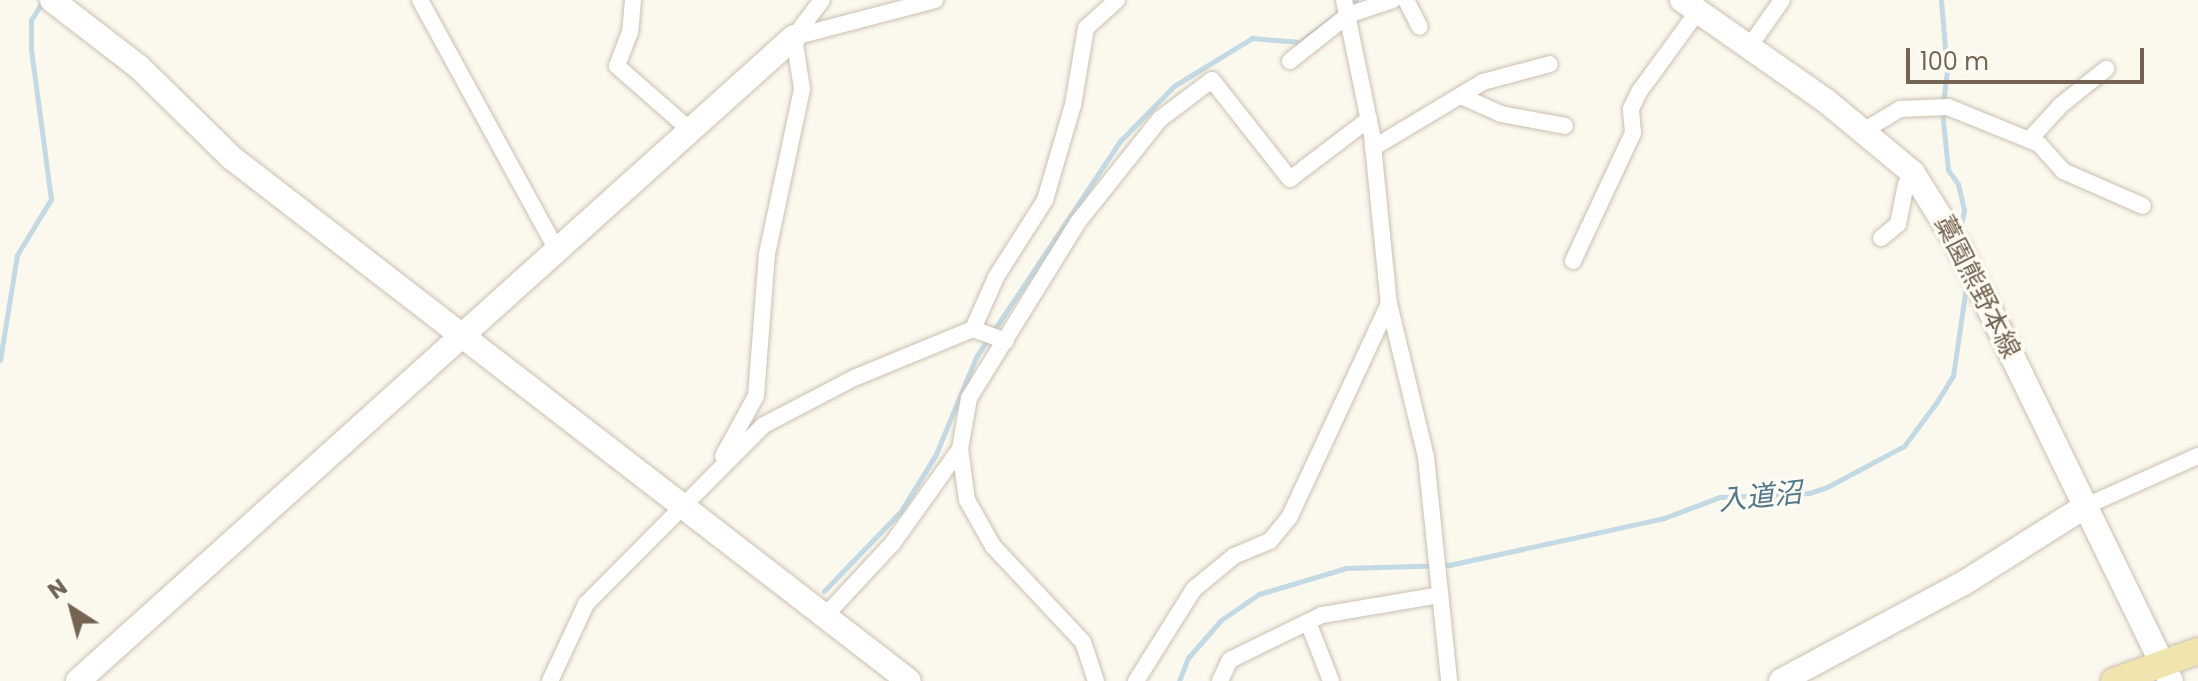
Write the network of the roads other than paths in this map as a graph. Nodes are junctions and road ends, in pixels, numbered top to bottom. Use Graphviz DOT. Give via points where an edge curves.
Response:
graph roads {
  1 [pos="52,0"];
  2 [pos="420,0"];
  3 [pos="633,0"];
  4 [pos="822,0"];
  5 [pos="935,0"];
  6 [pos="1117,0"];
  7 [pos="1393,0"];
  8 [pos="1406,0"];
  9 [pos="1782,0"];
  10 [pos="1690,5"];
  11 [pos="1346,7"];
  12 [pos="1420,27"];
  13 [pos="794,37"];
  14 [pos="1749,47"];
  15 [pos="1290,61"];
  16 [pos="1550,64"];
  17 [pos="2106,69"];
  18 [pos="1461,96"];
  19 [pos="1369,119"];
  20 [pos="1565,126"];
  21 [pos="689,129"];
  22 [pos="1865,130"];
  23 [pos="2029,140"];
  24 [pos="1373,148"];
  25 [pos="1913,173"];
  26 [pos="2143,206"];
  27 [pos="1881,238"];
  28 [pos="557,250"];
  29 [pos="1573,261"];
  30 [pos="1389,304"];
  31 [pos="976,330"];
  32 [pos="459,336"];
  33 [pos="1003,340"];
  34 [pos="960,449"];
  35 [pos="2198,456"];
  36 [pos="716,468"];
  37 [pos="681,506"];
  38 [pos="2086,506"];
  39 [pos="1440,595"];
  40 [pos="825,616"];
  41 [pos="1308,622"];
  42 [pos="2198,651"];
  43 [pos="2167,672"];
  44 [pos="78,681"];
  45 [pos="550,681"];
  46 [pos="909,681"];
  47 [pos="1096,681"];
  48 [pos="1136,681"];
  49 [pos="1220,681"];
  50 [pos="1331,681"];
  51 [pos="1449,681"];
  52 [pos="1781,681"];
  53 [pos="2114,681"];
  1 -- 32 [label="street" via="139,67 232,158"];
  2 -- 28 [label="street"];
  3 -- 21 [label="street" via="630,32 617,66"];
  4 -- 13 [label="street"];
  5 -- 13 [label="street"];
  6 -- 31 [label="street" via="1086,28 1073,105 1045,200 996,277"];
  7 -- 11 [label="street"];
  8 -- 12 [label="street"];
  9 -- 14 [label="street"];
  10 -- 14 [label="street, 藁園熊野本線"];
  10 -- 29 [label="street" via="1631,109 1633,133"];
  11 -- 15 [label="street"];
  11 -- 19 [label="street"];
  13 -- 21 [label="street"];
  13 -- 36 [label="street" via="802,89 767,254 756,396"];
  14 -- 22 [label="street, 藁園熊野本線"];
  16 -- 18 [label="street" via="1483,82"];
  17 -- 23 [label="street" via="2061,105"];
  18 -- 20 [label="street" via="1501,114"];
  18 -- 24 [label="street"];
  19 -- 24 [label="street"];
  19 -- 33 [label="street" via="1290,179 1212,80 1151,130 1078,222"];
  21 -- 28 [label="street"];
  22 -- 23 [label="street" via="1900,109 1944,106"];
  22 -- 25 [label="street, 藁園熊野本線"];
  23 -- 26 [label="street" via="2063,171"];
  24 -- 30 [label="street"];
  25 -- 27 [label="street" via="1898,224"];
  25 -- 38 [label="street, 藁園熊野本線" via="1955,241"];
  28 -- 32 [label="street"];
  30 -- 39 [label="street" via="1426,457"];
  30 -- 48 [label="street" via="1290,516 1270,541 1234,556 1194,589"];
  31 -- 33 [label="street"];
  31 -- 36 [label="street" via="811,399 764,425"];
  32 -- 37 [label="street"];
  32 -- 44 [label="street"];
  33 -- 34 [label="street" via="969,398"];
  34 -- 40 [label="street" via="892,544"];
  34 -- 47 [label="street" via="967,500 993,546 1083,642"];
  35 -- 38 [label="street"];
  36 -- 37 [label="street"];
  37 -- 40 [label="street"];
  37 -- 45 [label="street" via="586,604"];
  38 -- 43 [label="street, 藁園熊野本線"];
  38 -- 52 [label="street" via="1964,583"];
  39 -- 41 [label="street"];
  39 -- 51 [label="street"];
  40 -- 46 [label="street"];
  41 -- 49 [label="street" via="1230,660"];
  41 -- 50 [label="street"];
  42 -- 43 [label="main road"];
  43 -- 53 [label="main road"];
}
